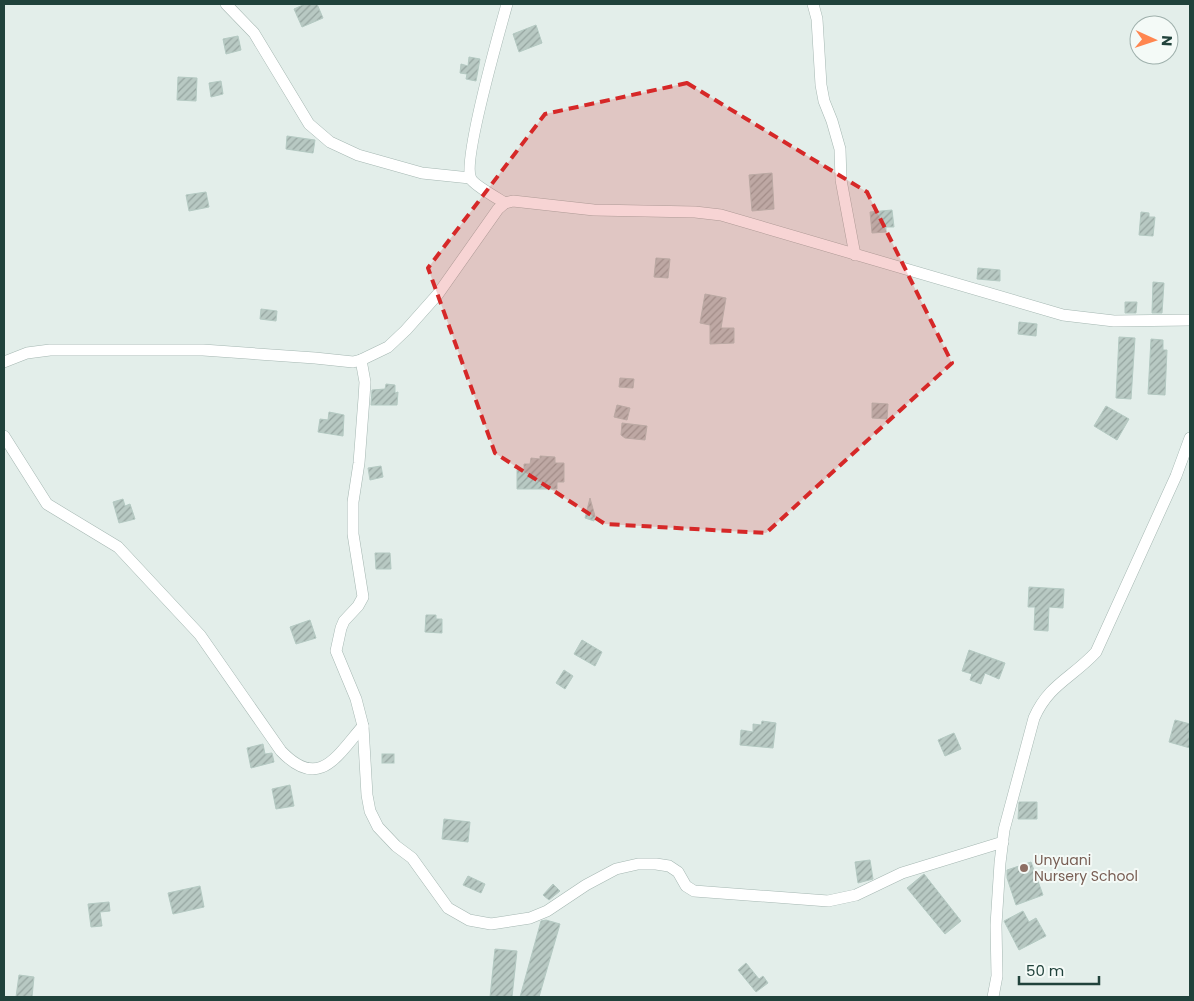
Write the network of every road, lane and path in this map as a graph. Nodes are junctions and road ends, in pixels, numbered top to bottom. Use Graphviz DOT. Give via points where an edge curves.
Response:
graph roads {
  1 [pos="226,4"];
  2 [pos="507,4"];
  3 [pos="813,4"];
  4 [pos="470,178"];
  5 [pos="504,203"];
  6 [pos="855,255"];
  7 [pos="1190,320"];
  8 [pos="361,360"];
  9 [pos="4,362"];
  10 [pos="4,436"];
  11 [pos="1190,438"];
  12 [pos="363,726"];
  13 [pos="1003,842"];
  14 [pos="993,997"];
  1 -- 4 [label="street" via="254,32 309,124 330,142 358,155 422,173"];
  2 -- 4 [label="street" via="475,128"];
  3 -- 6 [label="street" via="821,85 840,150"];
  4 -- 5 [label="street"];
  5 -- 6 [label="street" via="721,215"];
  5 -- 8 [label="street" via="438,294 406,330 388,347"];
  6 -- 7 [label="street" via="1063,315 1114,321"];
  8 -- 9 [label="street" via="202,350 50,350 27,353"];
  8 -- 12 [label="street" via="365,382 353,502 353,534 363,596 344,621 336,652"];
  10 -- 12 [label="street" via="47,504 118,547 200,635 290,760 309,768 326,767"];
  11 -- 13 [label="street" via="1096,652 1082,667 1056,685 1037,711"];
  12 -- 13 [label="street" via="367,795 378,827 412,858 448,908 469,920 490,924 547,912 616,869 638,864 669,866 694,891 828,901 856,895 902,873"];
  13 -- 14 [label="street" via="996,924 997,976"];
}
